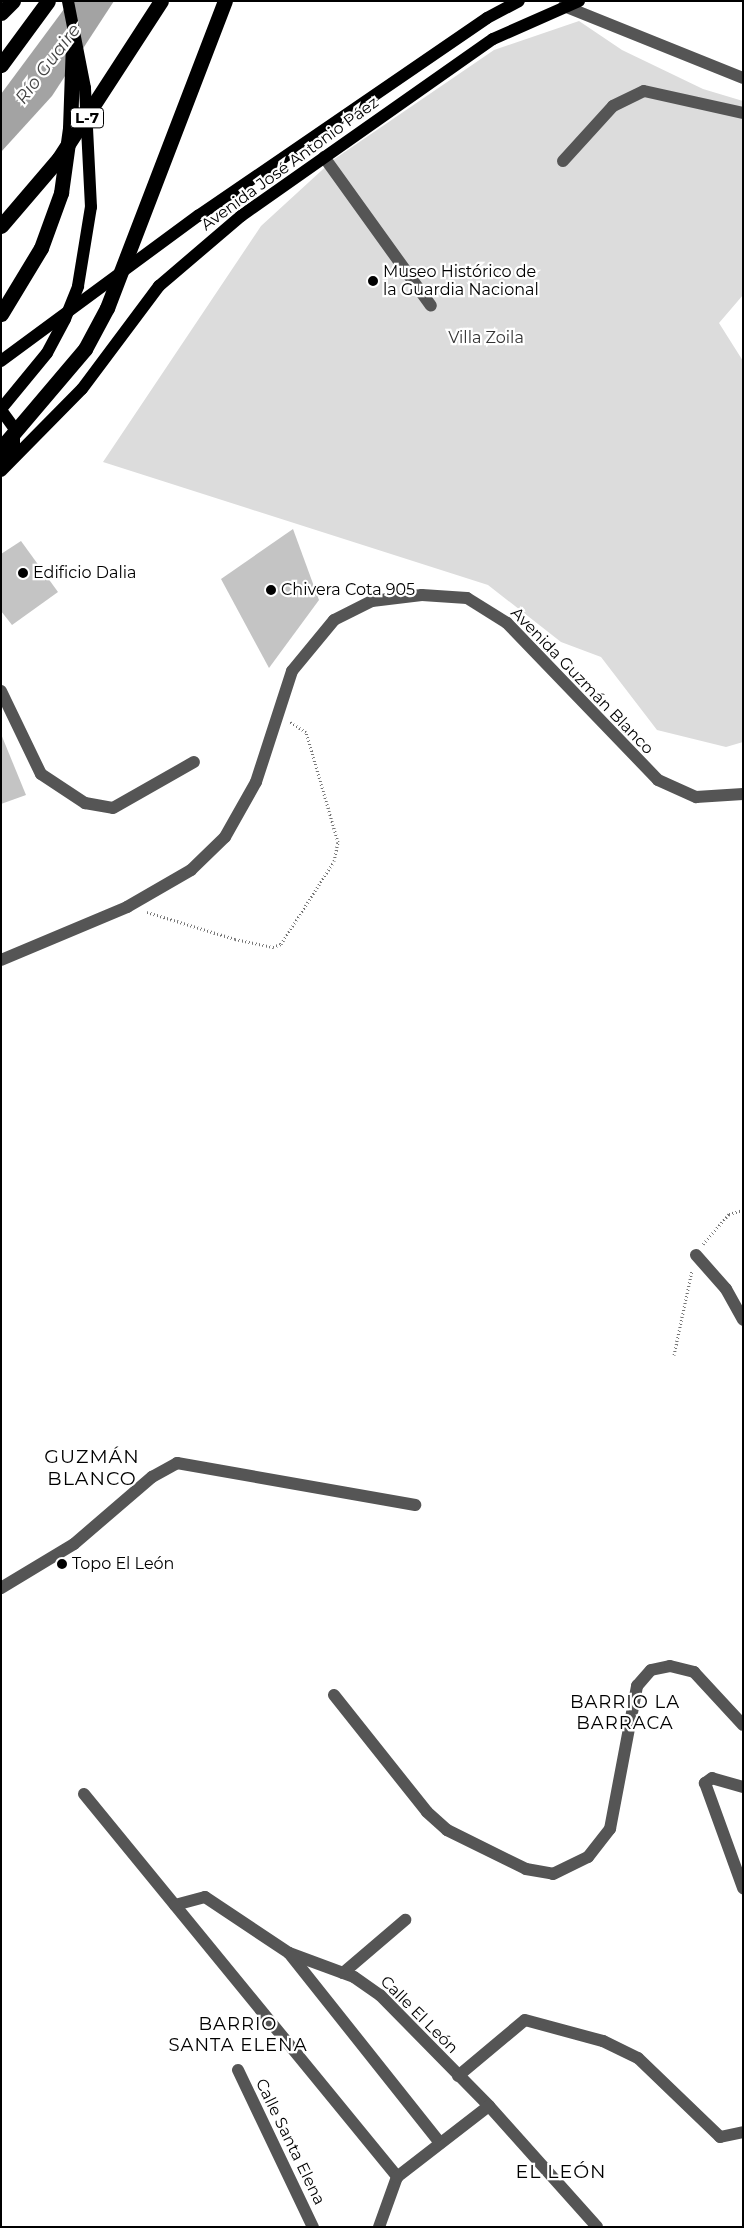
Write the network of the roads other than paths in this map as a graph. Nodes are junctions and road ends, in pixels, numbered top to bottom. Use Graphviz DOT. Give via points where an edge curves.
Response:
graph roads {
  1 [pos="13,1"];
  2 [pos="48,1"];
  3 [pos="68,1"];
  4 [pos="161,1"];
  5 [pos="225,1"];
  6 [pos="519,1"];
  7 [pos="579,1"];
  8 [pos="564,6"];
  9 [pos="1,13"];
  10 [pos="73,44"];
  11 [pos="1,65"];
  12 [pos="743,78"];
  13 [pos="743,113"];
  14 [pos="324,157"];
  15 [pos="563,162"];
  16 [pos="1,226"];
  17 [pos="432,306"];
  18 [pos="1,314"];
  19 [pos="1,361"];
  20 [pos="1,409"];
  21 [pos="1,448"];
  22 [pos="1,467"];
  23 [pos="1,471"];
  24 [pos="1,691"];
  25 [pos="194,762"];
  26 [pos="743,794"];
  27 [pos="1,960"];
  28 [pos="696,1255"];
  29 [pos="743,1320"];
  30 [pos="415,1505"];
  31 [pos="1,1588"];
  32 [pos="334,1695"];
  33 [pos="743,1725"];
  34 [pos="743,1787"];
  35 [pos="84,1794"];
  36 [pos="743,1888"];
  37 [pos="175,1905"];
  38 [pos="406,1920"];
  39 [pos="289,1954"];
  40 [pos="343,1973"];
  41 [pos="238,2070"];
  42 [pos="458,2076"];
  43 [pos="490,2106"];
  44 [pos="743,2132"];
  45 [pos="440,2143"];
  46 [pos="397,2177"];
  47 [pos="313,2227"];
  48 [pos="379,2227"];
  49 [pos="597,2227"];
  1 -- 9 [label="highway"];
  2 -- 11 [label="highway"];
  3 -- 10 [label="main road"];
  4 -- 16 [label="highway, L-7" via="59,158"];
  5 -- 21 [label="highway" via="107,308 85,349"];
  6 -- 19 [label="main road, Avenida José Antonio Páez" via="487,18 198,216"];
  7 -- 8 [label="main road, Avenida José Antonio Páez"];
  8 -- 12 [label="street"];
  8 -- 14 [label="main road, Avenida José Antonio Páez" via="493,39"];
  10 -- 18 [label="highway" via="70,128 61,193 48,233 17,294"];
  10 -- 20 [label="main road" via="86,88 92,162 91,207 78,286 47,353"];
  13 -- 15 [label="street" via="644,91 613,106"];
  14 -- 17 [label="street"];
  14 -- 23 [label="main road, Avenida José Antonio Páez" via="241,216 159,286 82,389"];
  20 -- 22 [label="main road" via="14,428 14,445"];
  24 -- 25 [label="street" via="41,774 86,803 113,808"];
  26 -- 27 [label="street, Avenida Guzmán Blanco" via="696,797 658,780 506,623 467,598 422,595 372,601 334,620 292,671 256,782 225,837 190,870 127,907"];
  28 -- 29 [label="street" via="726,1289"];
  30 -- 31 [label="street" via="177,1463 152,1477 74,1544"];
  32 -- 33 [label="street" via="427,1812 447,1830 526,1869 553,1874 588,1857 610,1828 637,1686 651,1670 670,1666 694,1672"];
  34 -- 36 [label="street" via="712,1778 705,1783"];
  35 -- 37 [label="street"];
  37 -- 39 [label="street, Calle El León" via="205,1897"];
  37 -- 46 [label="street"];
  38 -- 40 [label="street"];
  39 -- 40 [label="street, Calle El León"];
  39 -- 45 [label="street"];
  40 -- 42 [label="street, Calle El León" via="380,1995"];
  41 -- 47 [label="street, Calle Santa Elena"];
  42 -- 43 [label="street, Calle El León"];
  42 -- 44 [label="street" via="525,2020 603,2040 638,2058 720,2137"];
  43 -- 45 [label="street"];
  43 -- 49 [label="street, Calle El León"];
  45 -- 46 [label="street"];
  46 -- 48 [label="street"];
}
